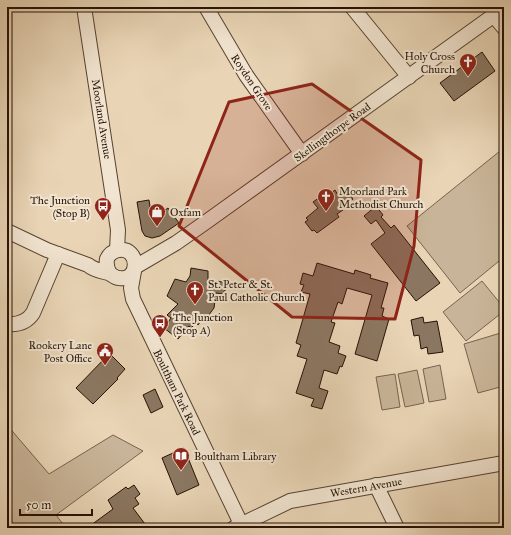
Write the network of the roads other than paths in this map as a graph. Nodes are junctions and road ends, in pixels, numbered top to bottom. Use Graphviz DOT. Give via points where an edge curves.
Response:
graph roads {
  1 [pos="84,7"];
  2 [pos="206,7"];
  3 [pos="352,7"];
  4 [pos="502,10"];
  5 [pos="504,28"];
  6 [pos="409,77"];
  7 [pos="302,154"];
  8 [pos="7,231"];
  9 [pos="58,254"];
  10 [pos="126,259"];
  11 [pos="88,265"];
  12 [pos="114,276"];
  13 [pos="133,299"];
  14 [pos="7,324"];
  15 [pos="504,463"];
  16 [pos="376,485"];
  17 [pos="239,527"];
  18 [pos="397,528"];
  1 -- 10 [label="street, Moorland Avenue" via="118,230"];
  2 -- 7 [label="street, Roydon Grove" via="246,75"];
  3 -- 6 [label="street"];
  4 -- 5 [label="street"];
  4 -- 6 [label="street, Skellingthorpe Road"];
  6 -- 7 [label="street, Skellingthorpe Road"];
  7 -- 10 [label="street, Skellingthorpe Road" via="159,253"];
  8 -- 9 [label="street"];
  9 -- 11 [label="street"];
  9 -- 14 [label="street" via="33,314 26,321"];
  10 -- 11 [label="street"];
  10 -- 12 [label="street" via="127,277"];
  10 -- 12 [label="street" via="106,265"];
  10 -- 13 [label="street"];
  11 -- 12 [label="street"];
  12 -- 13 [label="street"];
  13 -- 17 [label="street, Boultham Park Road"];
  15 -- 16 [label="street, Western Avenue"];
  16 -- 17 [label="street, Western Avenue" via="290,501"];
  16 -- 18 [label="street"];
}
